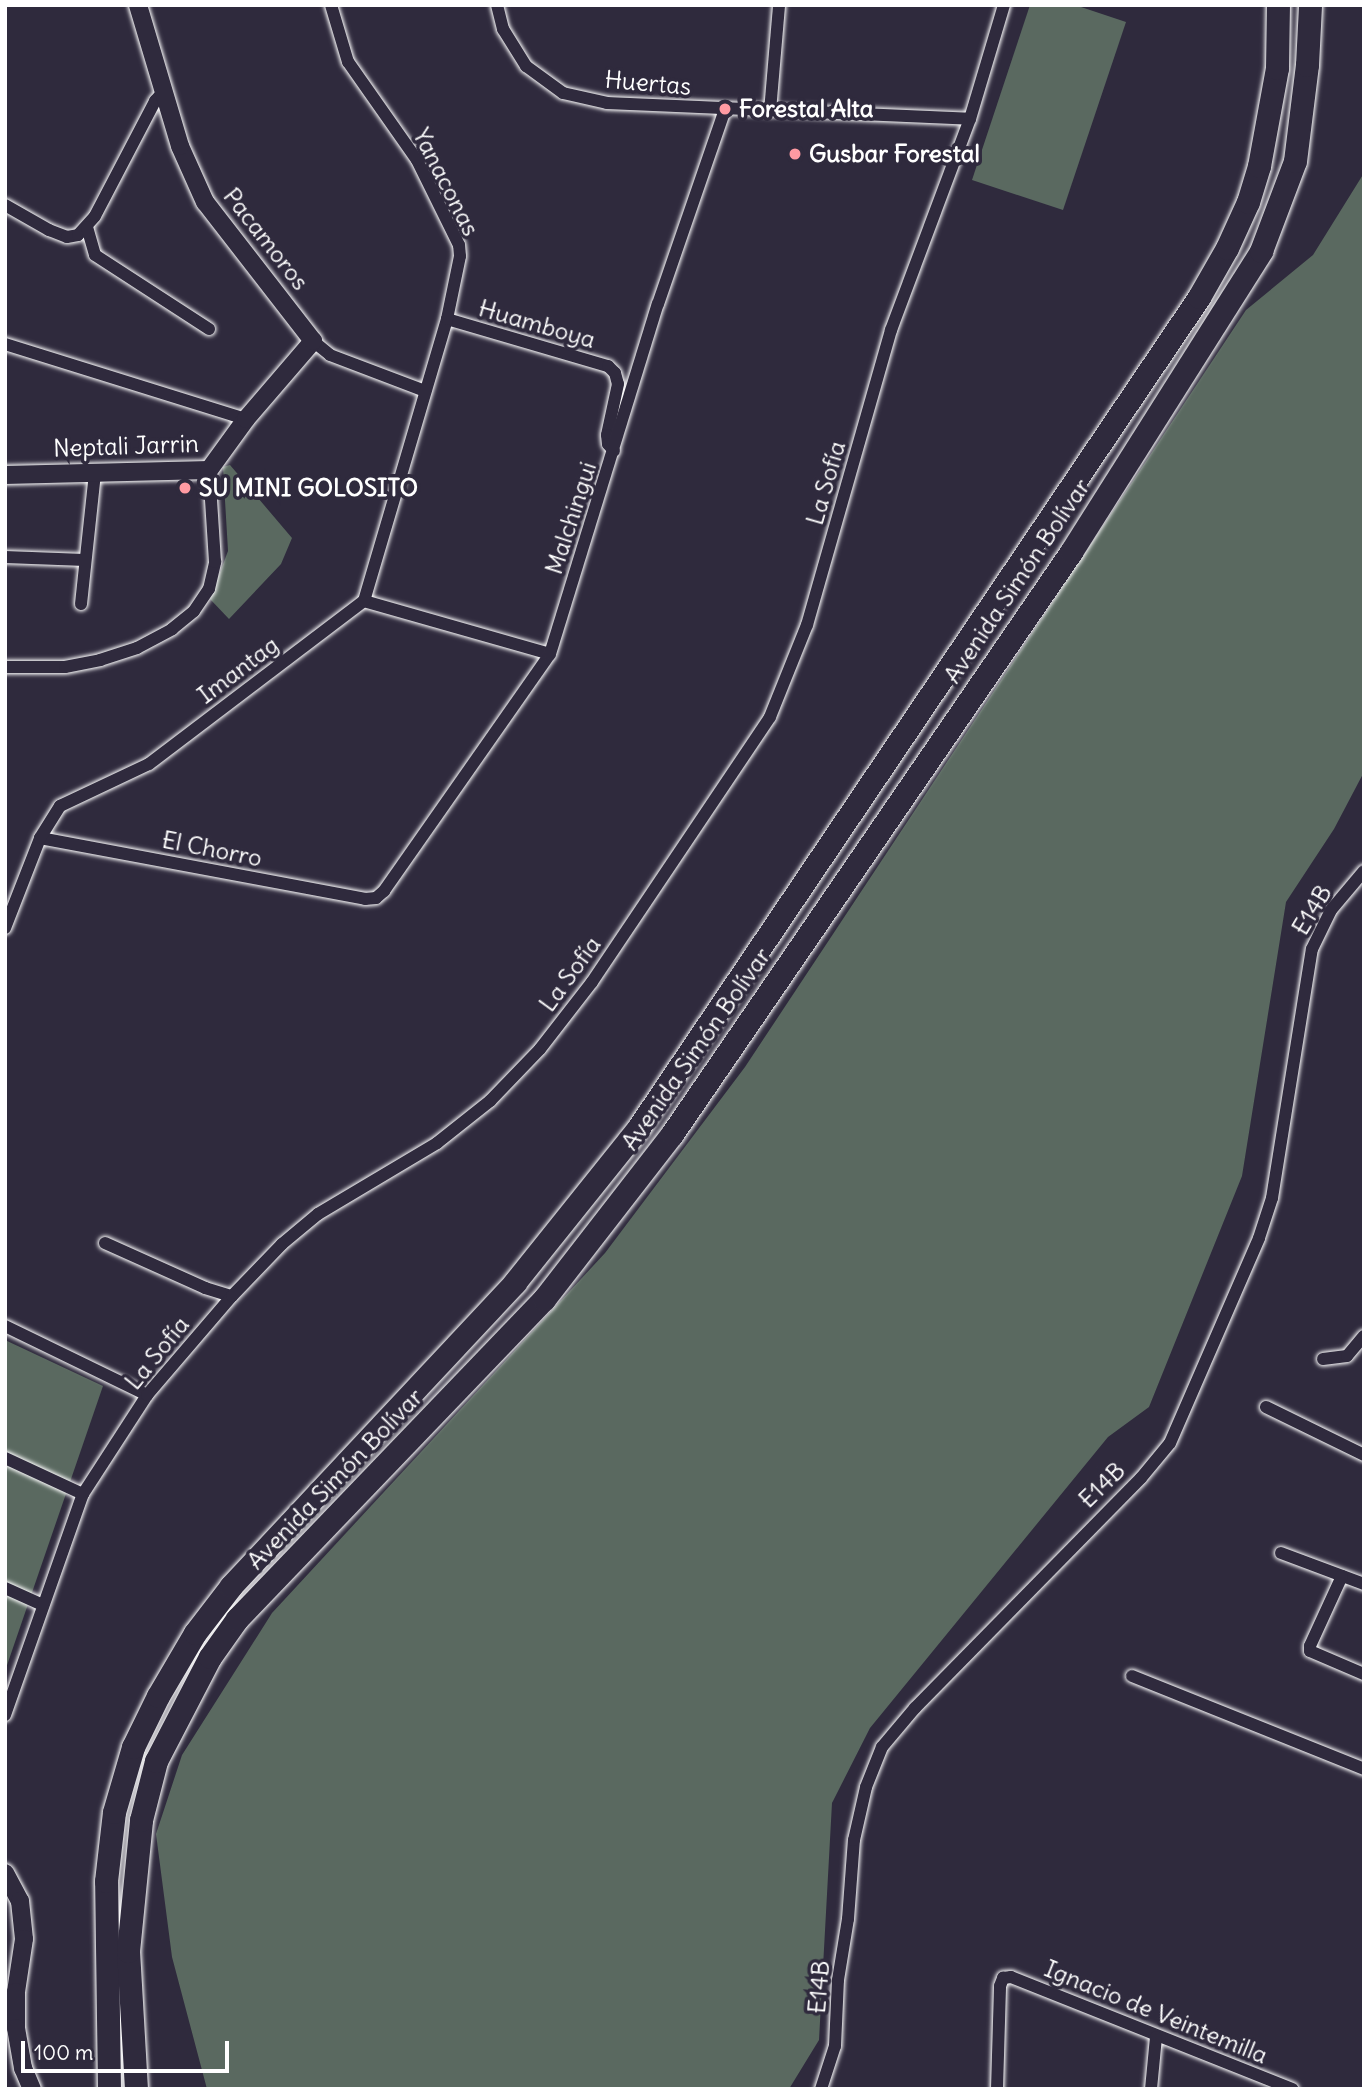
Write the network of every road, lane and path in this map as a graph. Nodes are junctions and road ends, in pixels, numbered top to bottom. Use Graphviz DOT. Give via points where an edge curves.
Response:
graph roads {
  1 [pos="138,5"];
  2 [pos="331,5"];
  3 [pos="497,5"];
  4 [pos="779,5"];
  5 [pos="1004,5"];
  6 [pos="1278,5"];
  7 [pos="1310,5"];
  8 [pos="163,92"];
  9 [pos="725,109"];
  10 [pos="770,111"];
  11 [pos="970,119"];
  12 [pos="5,205"];
  13 [pos="87,227"];
  14 [pos="447,319"];
  15 [pos="209,329"];
  16 [pos="313,341"];
  17 [pos="5,344"];
  18 [pos="425,391"];
  19 [pos="246,419"];
  20 [pos="614,451"];
  21 [pos="209,470"];
  22 [pos="95,473"];
  23 [pos="5,475"];
  24 [pos="5,557"];
  25 [pos="85,560"];
  26 [pos="364,601"];
  27 [pos="81,604"];
  28 [pos="550,654"];
  29 [pos="5,667"];
  30 [pos="40,838"];
  31 [pos="1364,871"];
  32 [pos="376,898"];
  33 [pos="5,928"];
  34 [pos="105,1243"];
  35 [pos="232,1296"];
  36 [pos="5,1326"];
  37 [pos="1364,1336"];
  38 [pos="1322,1359"];
  39 [pos="147,1395"];
  40 [pos="1266,1407"];
  41 [pos="1364,1455"];
  42 [pos="5,1458"];
  43 [pos="83,1494"];
  44 [pos="1281,1553"];
  45 [pos="1342,1576"];
  46 [pos="1364,1584"];
  47 [pos="5,1588"];
  48 [pos="43,1605"];
  49 [pos="1364,1674"];
  50 [pos="1132,1676"];
  51 [pos="5,1715"];
  52 [pos="1363,1766"];
  53 [pos="5,1874"];
  54 [pos="1156,2037"];
  55 [pos="32,2089"];
  56 [pos="108,2089"];
  57 [pos="136,2089"];
  58 [pos="821,2089"];
  59 [pos="997,2089"];
  60 [pos="1151,2089"];
  61 [pos="1293,2089"];
  1 -- 8 [label="street, Pacamoros"];
  2 -- 14 [label="street, Yanaconas" via="348,62 417,160 459,245 459,268"];
  3 -- 9 [label="street, Huertas" via="503,30 526,66 563,93 607,103"];
  4 -- 10 [label="street"];
  5 -- 11 [label="street, La Sofía"];
  6 -- 56 [label="highway, Avenida Simón Bolívar" via="1277,68 1259,166 1227,248 1192,308 639,1127 515,1282 231,1586 195,1633 158,1696 133,1747 114,1812 106,1881"];
  7 -- 57 [label="highway, Avenida Simón Bolívar" via="1295,160 1261,251 1070,552 671,1134 544,1299 237,1619 210,1657 156,1762 141,1820 128,1951"];
  8 -- 13 [label="street"];
  8 -- 16 [label="street, Pacamoros" via="205,202"];
  9 -- 10 [label="street, Huertas"];
  9 -- 20 [label="street, Malchingui" via="658,303"];
  10 -- 11 [label="street, Huertas"];
  11 -- 35 [label="street, La Sofía" via="891,330 807,625 770,717 600,971 540,1048 490,1101 437,1143 318,1214"];
  12 -- 13 [label="street" via="67,237"];
  13 -- 15 [label="street" via="95,255"];
  14 -- 18 [label="street, Yanaconas"];
  14 -- 20 [label="street, Huamboya" via="608,366 618,384 607,435"];
  16 -- 18 [label="street, Pacamoros" via="330,355"];
  16 -- 19 [label="street, Neptali Jarrin"];
  17 -- 19 [label="street"];
  18 -- 26 [label="street"];
  19 -- 21 [label="street, Neptali Jarrin"];
  20 -- 28 [label="street, Malchingui"];
  21 -- 22 [label="street, Neptali Jarrin"];
  21 -- 29 [label="street" via="215,562 209,589 194,611 137,648 100,660 65,667"];
  22 -- 23 [label="street, Neptali Jarrin"];
  22 -- 25 [label="street"];
  24 -- 25 [label="street"];
  25 -- 27 [label="street"];
  26 -- 28 [label="street"];
  26 -- 30 [label="street, Imantag" via="149,764 60,806"];
  28 -- 32 [label="street, Malchingui"];
  30 -- 32 [label="street, El Chorro"];
  30 -- 33 [label="street, Imantag"];
  31 -- 58 [label="street, E14B" via="1331,910 1312,949 1272,1198 1170,1443 882,1747 866,1787 854,1840 835,2046"];
  34 -- 35 [label="street"];
  35 -- 39 [label="street, La Sofía"];
  36 -- 39 [label="street"];
  37 -- 38 [label="street" via="1347,1356"];
  39 -- 43 [label="street, La Sofía"];
  40 -- 41 [label="street"];
  42 -- 43 [label="street"];
  43 -- 48 [label="street, La Sofía"];
  44 -- 45 [label="street"];
  45 -- 46 [label="street"];
  45 -- 49 [label="street" via="1310,1651"];
  47 -- 48 [label="street"];
  48 -- 51 [label="street, La Sofía"];
  50 -- 52 [label="street"];
  53 -- 55 [label="street" via="20,1902 24,1939 16,2028"];
  54 -- 59 [label="street, Ignacio de Veintemilla" via="1012,1977 1003,1978"];
  54 -- 60 [label="street"];
  54 -- 61 [label="street, Ignacio de Veintemilla"];
}
